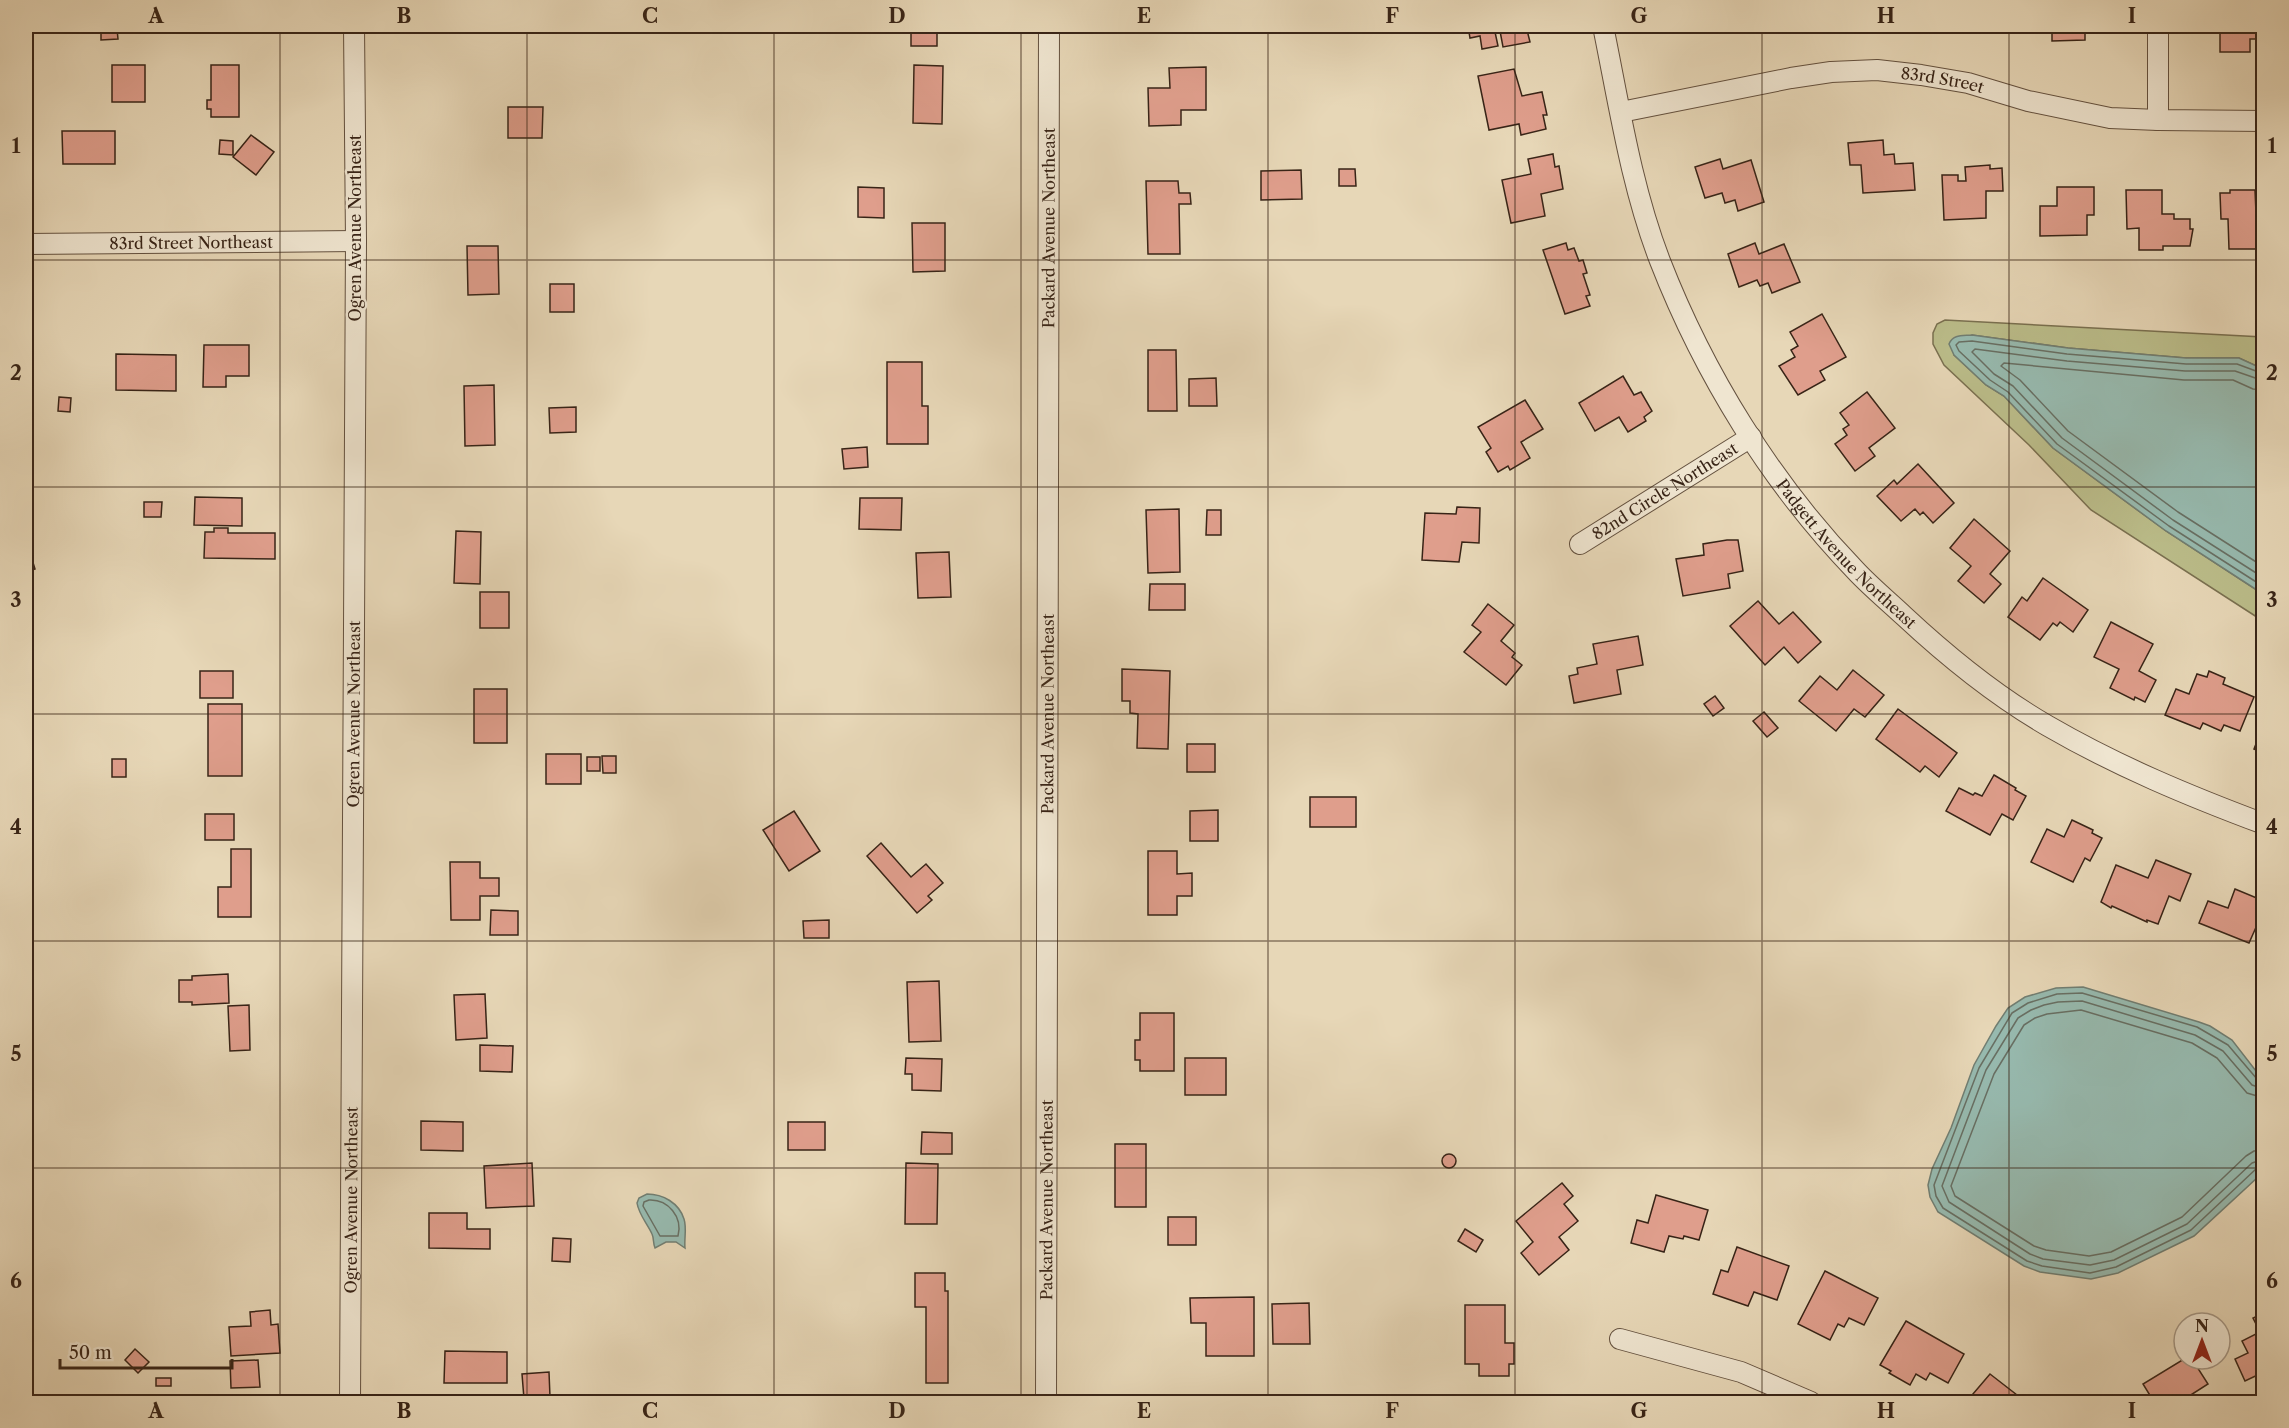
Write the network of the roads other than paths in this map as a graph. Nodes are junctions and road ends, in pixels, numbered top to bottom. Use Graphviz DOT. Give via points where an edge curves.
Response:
graph roads {
  1 [pos="354,26"];
  2 [pos="1049,26"];
  3 [pos="1603,26"];
  4 [pos="2158,26"];
  5 [pos="1621,112"];
  6 [pos="2158,120"];
  7 [pos="2264,121"];
  8 [pos="356,241"];
  9 [pos="26,244"];
  10 [pos="1751,437"];
  11 [pos="1580,544"];
  12 [pos="2264,824"];
  13 [pos="1620,1339"];
  14 [pos="350,1402"];
  15 [pos="1046,1402"];
  16 [pos="1811,1402"];
  1 -- 8 [label="street, Ogren Avenue Northeast"];
  2 -- 15 [label="street, Packard Avenue Northeast"];
  3 -- 5 [label="street, Padgett Avenue Northeast"];
  4 -- 6 [label="street"];
  5 -- 6 [label="street, 83rd Street" via="1791,78 1877,70 1968,83 2073,112"];
  5 -- 10 [label="street, Padgett Avenue Northeast" via="1659,259 1714,377"];
  6 -- 7 [label="street, 83rd Street"];
  8 -- 9 [label="street, 83rd Street Northeast"];
  8 -- 14 [label="street, Ogren Avenue Northeast"];
  10 -- 11 [label="street, 82nd Circle Northeast"];
  10 -- 12 [label="street, Padgett Avenue Northeast" via="1785,487 1857,572 1928,639 1987,686 2047,725 2127,768"];
  13 -- 16 [label="street" via="1741,1372"];
}
